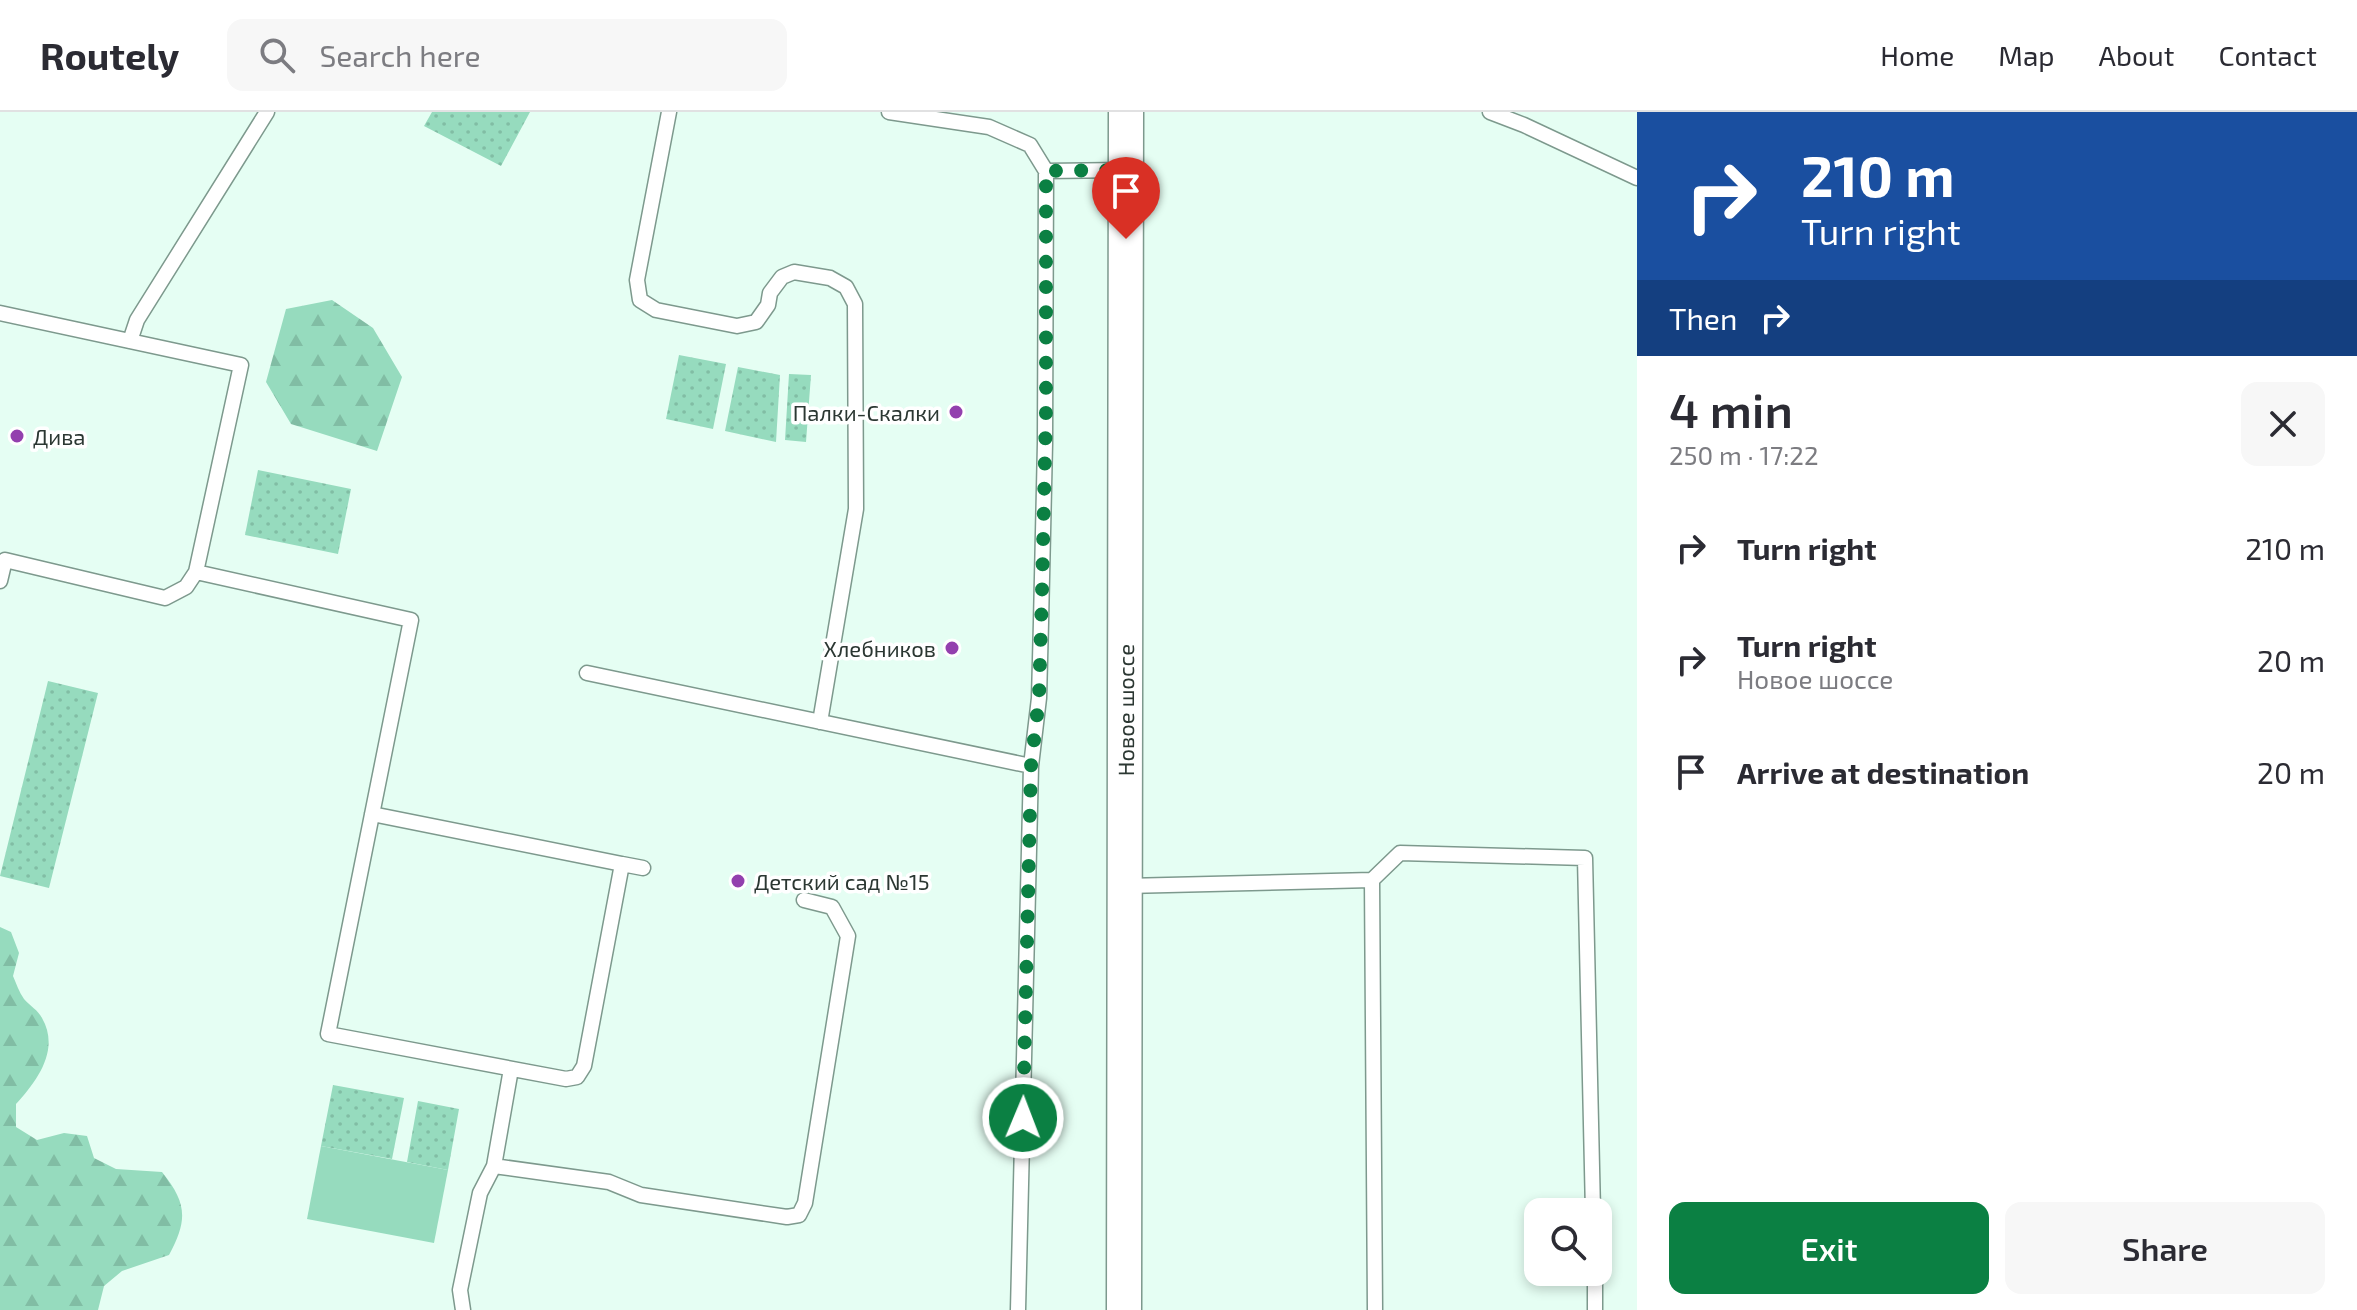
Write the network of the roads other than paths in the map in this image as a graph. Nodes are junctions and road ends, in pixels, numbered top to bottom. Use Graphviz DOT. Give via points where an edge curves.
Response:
graph roads {
  1 [pos="267,112"];
  2 [pos="669,112"];
  3 [pos="889,112"];
  4 [pos="1126,112"];
  5 [pos="1490,112"];
  6 [pos="1125,170"];
  7 [pos="1046,171"];
  8 [pos="1637,178"];
  9 [pos="0,313"];
  10 [pos="130,341"];
  11 [pos="196,572"];
  12 [pos="0,581"];
  13 [pos="587,673"];
  14 [pos="820,722"];
  15 [pos="1031,766"];
  16 [pos="372,814"];
  17 [pos="622,864"];
  18 [pos="643,868"];
  19 [pos="1372,880"];
  20 [pos="1125,886"];
  21 [pos="804,900"];
  22 [pos="511,1069"];
  23 [pos="494,1166"];
  24 [pos="1593,1198"];
  25 [pos="1595,1286"];
  26 [pos="463,1310"];
  27 [pos="1018,1310"];
  28 [pos="1124,1310"];
  29 [pos="1375,1310"];
  30 [pos="1595,1310"];
  1 -- 10 [label="lane" via="137,320"];
  2 -- 14 [label="lane" via="637,280 640,300 656,310 737,326 756,322 782,277 794,272 830,278 846,287 855,304 856,509"];
  3 -- 7 [label="lane" via="989,127 1030,145"];
  4 -- 6 [label="street, Новое шоссе"];
  5 -- 8 [label="lane"];
  6 -- 7 [label="lane"];
  6 -- 20 [label="street, Новое шоссе"];
  7 -- 15 [label="lane" via="1042,592"];
  9 -- 10 [label="lane"];
  10 -- 11 [label="lane" via="241,365"];
  11 -- 12 [label="lane" via="186,587 165,598 5,560"];
  11 -- 16 [label="lane" via="411,620"];
  13 -- 14 [label="lane"];
  14 -- 15 [label="lane"];
  15 -- 27 [label="lane"];
  16 -- 17 [label="lane"];
  16 -- 22 [label="lane" via="328,1034"];
  17 -- 18 [label="lane"];
  17 -- 22 [label="lane" via="584,1066 577,1077 566,1079"];
  19 -- 20 [label="lane"];
  19 -- 24 [label="lane" via="1400,853 1585,858"];
  19 -- 29 [label="lane"];
  20 -- 28 [label="street, Новое шоссе"];
  21 -- 23 [label="lane" via="832,907 848,936 799,1215 641,1195 609,1182"];
  22 -- 23 [label="lane"];
  23 -- 26 [label="lane" via="480,1193 460,1290"];
  25 -- 30 [label="lane"];
}
